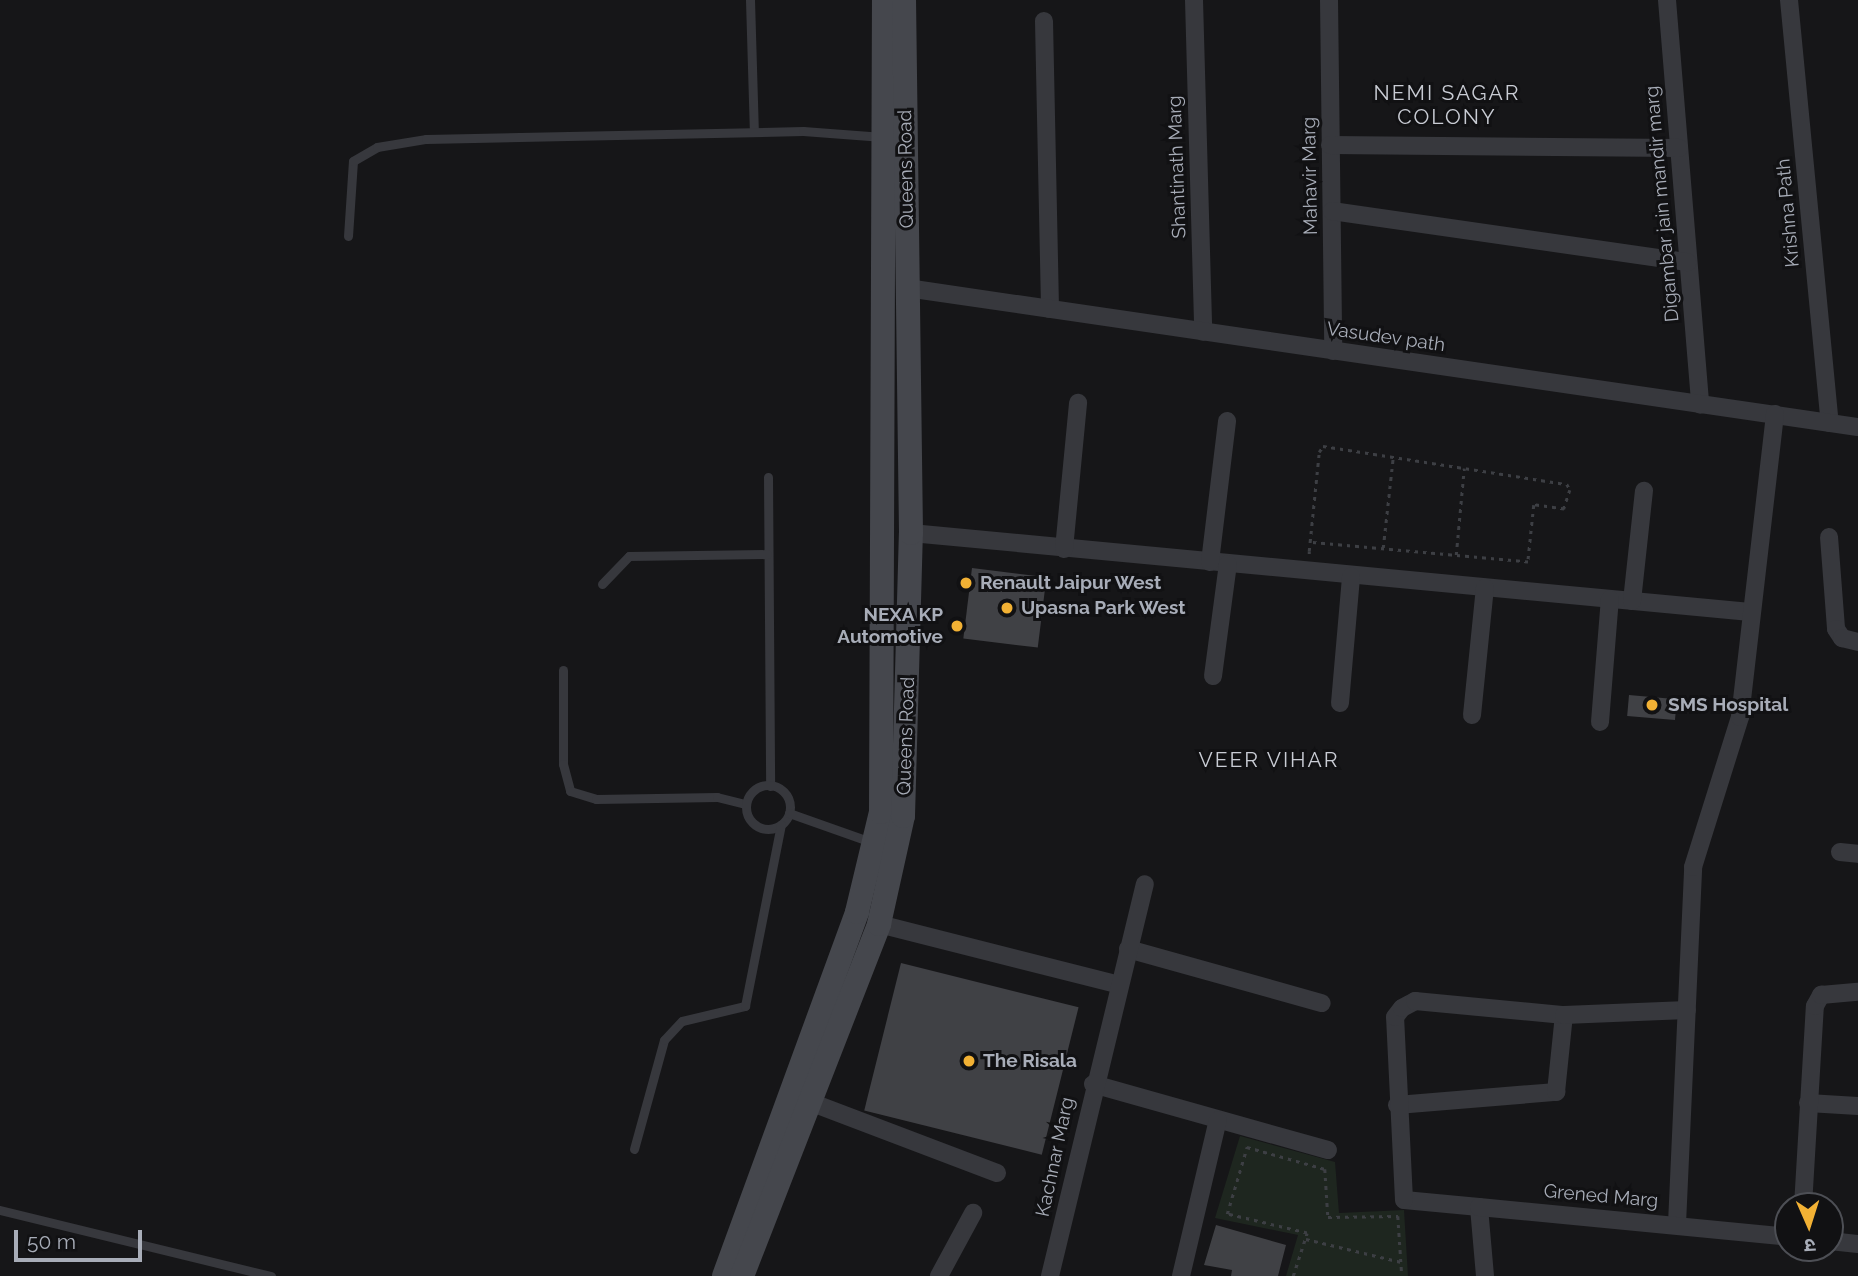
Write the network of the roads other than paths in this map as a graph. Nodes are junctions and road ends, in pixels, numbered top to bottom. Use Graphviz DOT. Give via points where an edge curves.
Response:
graph roads {
  1 [pos="750,0"];
  2 [pos="884,0"];
  3 [pos="904,0"];
  4 [pos="1194,0"];
  5 [pos="1329,0"];
  6 [pos="1667,0"];
  7 [pos="1789,0"];
  8 [pos="1044,21"];
  9 [pos="754,132"];
  10 [pos="895,138"];
  11 [pos="1331,145"];
  12 [pos="1679,148"];
  13 [pos="1332,211"];
  14 [pos="348,236"];
  15 [pos="1687,262"];
  16 [pos="907,288"];
  17 [pos="1050,309"];
  18 [pos="1203,332"];
  19 [pos="1333,351"];
  20 [pos="1078,403"];
  21 [pos="1700,405"];
  22 [pos="1775,414"];
  23 [pos="1227,421"];
  24 [pos="1830,423"];
  25 [pos="1858,426"];
  26 [pos="768,477"];
  27 [pos="1644,491"];
  28 [pos="911,533"];
  29 [pos="1829,537"];
  30 [pos="1064,549"];
  31 [pos="766,554"];
  32 [pos="1210,562"];
  33 [pos="1228,564"];
  34 [pos="1351,576"];
  35 [pos="602,584"];
  36 [pos="1485,588"];
  37 [pos="1610,600"];
  38 [pos="1632,601"];
  39 [pos="1750,612"];
  40 [pos="1858,642"];
  41 [pos="563,670"];
  42 [pos="1213,676"];
  43 [pos="1340,703"];
  44 [pos="1472,715"];
  45 [pos="1601,722"];
  46 [pos="770,786"];
  47 [pos="746,804"];
  48 [pos="789,813"];
  49 [pos="781,825"];
  50 [pos="875,844"];
  51 [pos="897,855"];
  52 [pos="1145,884"];
  53 [pos="879,924"];
  54 [pos="1128,949"];
  55 [pos="1116,984"];
  56 [pos="1858,992"];
  57 [pos="1322,1003"];
  58 [pos="1687,1010"];
  59 [pos="1564,1015"];
  60 [pos="1093,1084"];
  61 [pos="810,1102"];
  62 [pos="1808,1103"];
  63 [pos="1397,1105"];
  64 [pos="1858,1107"];
  65 [pos="1218,1120"];
  66 [pos="634,1149"];
  67 [pos="1328,1150"];
  68 [pos="997,1173"];
  69 [pos="1804,1192"];
  70 [pos="1479,1207"];
  71 [pos="0,1210"];
  72 [pos="973,1213"];
  73 [pos="1677,1224"];
  74 [pos="1774,1235"];
  75 [pos="271,1276"];
  76 [pos="724,1276"];
  77 [pos="742,1276"];
  78 [pos="939,1276"];
  79 [pos="1050,1276"];
  80 [pos="1181,1276"];
  81 [pos="1485,1276"];
  1 -- 9 [label="lane"];
  2 -- 10 [label="street, Queens Road"];
  3 -- 10 [label="street, Queens Road"];
  4 -- 18 [label="street, Shantinath Marg"];
  5 -- 11 [label="street, Mahavir Marg"];
  6 -- 12 [label="street, Digambar jain mandir marg"];
  7 -- 24 [label="street, Krishna Path"];
  8 -- 17 [label="street"];
  9 -- 10 [label="lane"];
  9 -- 14 [label="lane" via="426,139 377,147 353,161"];
  10 -- 16 [label="street, Queens Road"];
  10 -- 50 [label="street, Queens Road" via="885,772"];
  11 -- 12 [label="street"];
  11 -- 13 [label="street, Mahavir Marg"];
  12 -- 15 [label="street, Digambar jain mandir marg"];
  13 -- 15 [label="street"];
  13 -- 19 [label="street, Mahavir Marg"];
  15 -- 21 [label="street, Digambar jain mandir marg"];
  16 -- 17 [label="street, Vasudev path"];
  16 -- 28 [label="street, Queens Road"];
  17 -- 18 [label="street, Vasudev path"];
  18 -- 19 [label="street, Vasudev path"];
  19 -- 21 [label="street, Vasudev path"];
  20 -- 30 [label="street"];
  21 -- 22 [label="street, Vasudev path"];
  22 -- 24 [label="street, Vasudev path"];
  22 -- 39 [label="street"];
  23 -- 32 [label="street"];
  24 -- 25 [label="street, Vasudev path"];
  26 -- 31 [label="lane"];
  27 -- 38 [label="street"];
  28 -- 30 [label="street"];
  28 -- 51 [label="street, Queens Road" via="906,774"];
  29 -- 40 [label="street" via="1836,629 1842,638"];
  30 -- 32 [label="street"];
  31 -- 35 [label="lane" via="629,556"];
  31 -- 46 [label="lane"];
  32 -- 33 [label="street"];
  33 -- 34 [label="street"];
  33 -- 42 [label="street"];
  34 -- 36 [label="street"];
  34 -- 43 [label="street"];
  36 -- 37 [label="street"];
  36 -- 44 [label="street"];
  37 -- 38 [label="street"];
  37 -- 45 [label="street"];
  38 -- 39 [label="street"];
  39 -- 58 [label="street" via="1733,756 1704,821 1693,867"];
  41 -- 47 [label="lane" via="563,764 570,791 596,799 717,797"];
  46 -- 47 [label="lane" via="752,792"];
  46 -- 48 [label="lane" via="783,792"];
  47 -- 49 [label="lane" via="754,824"];
  48 -- 49 [label="lane"];
  48 -- 50 [label="lane"];
  49 -- 66 [label="lane" via="745,1006 682,1021 664,1040"];
  50 -- 51 [label="lane"];
  50 -- 76 [label="street, Queens Road" via="857,912"];
  51 -- 53 [label="street, Queens Road"];
  52 -- 54 [label="street, Kachnar Marg"];
  53 -- 55 [label="street"];
  53 -- 61 [label="street, Queens Road"];
  54 -- 55 [label="street, Kachnar Marg"];
  54 -- 57 [label="street"];
  55 -- 60 [label="street, Kachnar Marg"];
  56 -- 62 [label="street" via="1821,995 1815,1006"];
  58 -- 59 [label="street"];
  58 -- 73 [label="street"];
  59 -- 63 [label="street" via="1556,1092"];
  59 -- 63 [label="street" via="1415,1001 1395,1017"];
  60 -- 65 [label="street"];
  60 -- 79 [label="street, Kachnar Marg"];
  61 -- 68 [label="street"];
  61 -- 77 [label="street, Queens Road"];
  62 -- 64 [label="street"];
  62 -- 69 [label="street"];
  63 -- 70 [label="street, Grened Marg" via="1404,1200"];
  65 -- 67 [label="street"];
  65 -- 80 [label="street"];
  70 -- 73 [label="street, Grened Marg"];
  70 -- 81 [label="street"];
  71 -- 75 [label="lane"];
  72 -- 78 [label="street"];
  73 -- 74 [label="street, Grened Marg"];
}
